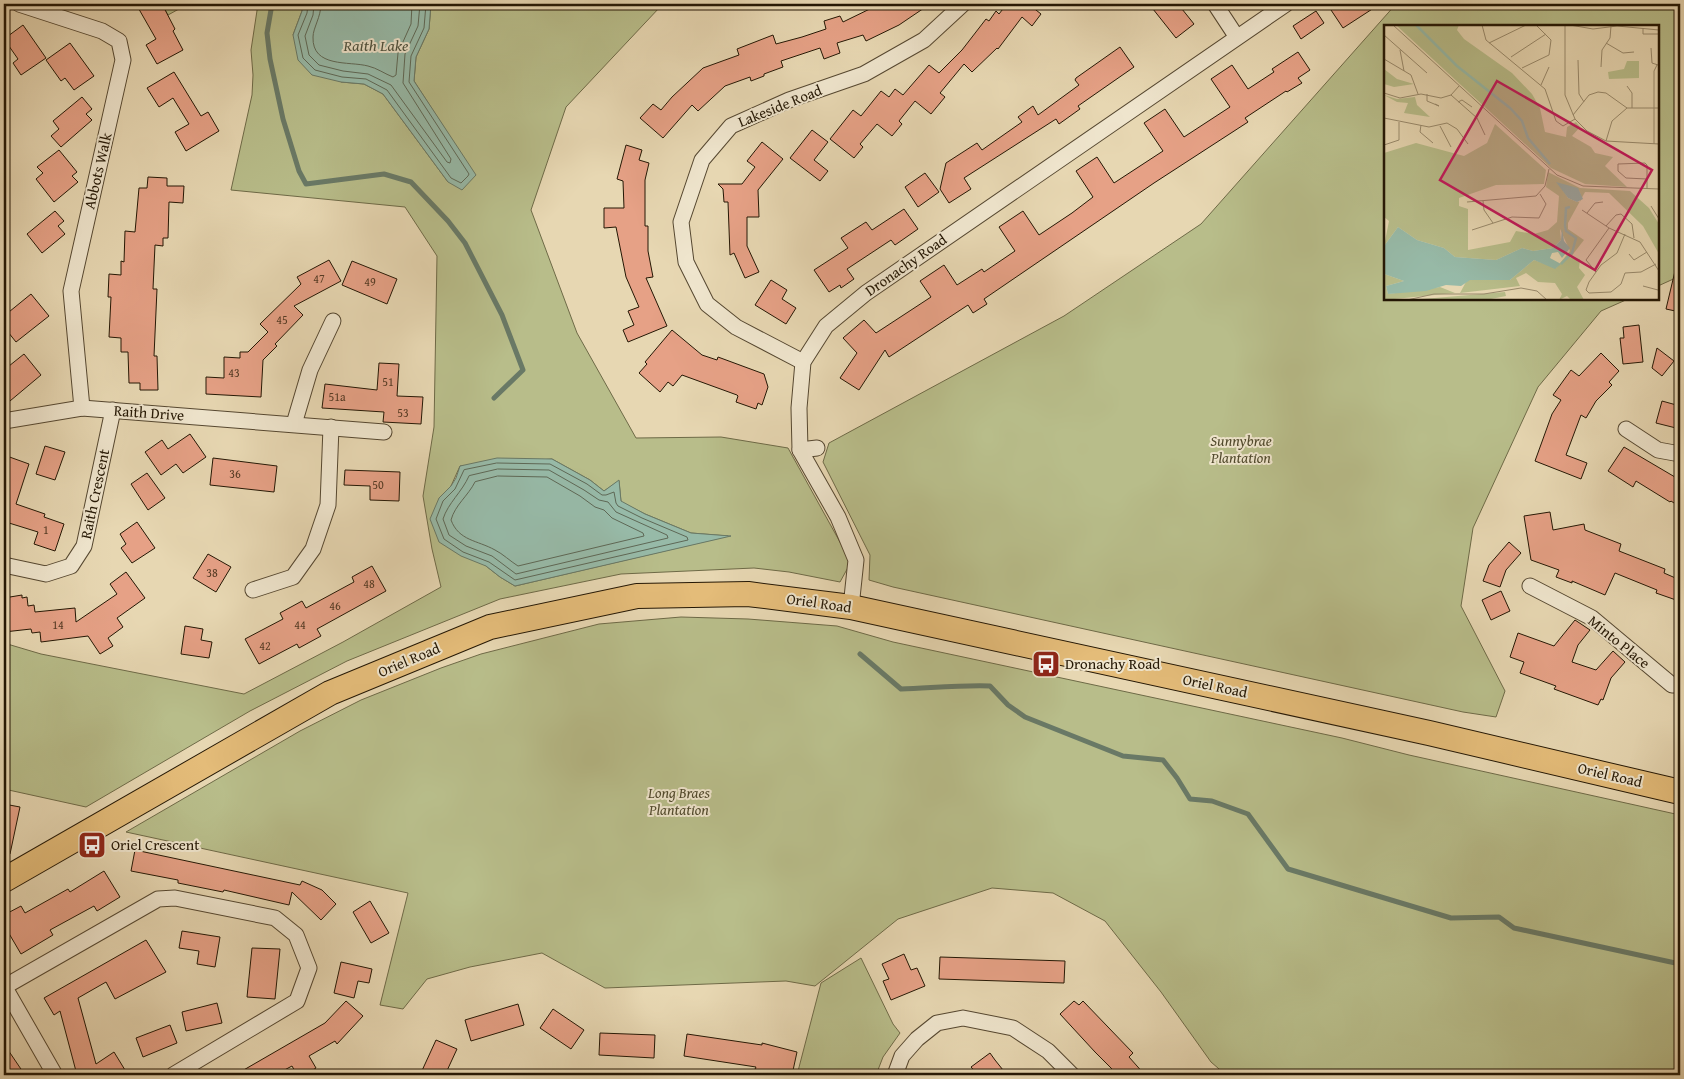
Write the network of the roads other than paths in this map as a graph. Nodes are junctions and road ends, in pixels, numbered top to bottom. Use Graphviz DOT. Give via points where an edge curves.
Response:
graph roads {
  1 [pos="20,4"];
  2 [pos="963,4"];
  3 [pos="1215,4"];
  4 [pos="1286,4"];
  5 [pos="1236,36"];
  6 [pos="333,321"];
  7 [pos="802,362"];
  8 [pos="82,408"];
  9 [pos="113,410"];
  10 [pos="4,421"];
  11 [pos="294,424"];
  12 [pos="331,427"];
  13 [pos="1626,428"];
  14 [pos="384,432"];
  15 [pos="817,448"];
  16 [pos="800,450"];
  17 [pos="1680,454"];
  18 [pos="4,565"];
  19 [pos="1530,586"];
  20 [pos="253,590"];
  21 [pos="851,606"];
  22 [pos="1680,686"];
  23 [pos="1680,792"];
  24 [pos="4,880"];
  25 [pos="4,987"];
  26 [pos="55,1075"];
  27 [pos="173,1075"];
  28 [pos="895,1075"];
  29 [pos="1072,1075"];
  1 -- 8 [label="street, Abbots Walk" via="102,31 119,41 123,60 71,291"];
  2 -- 7 [label="street, Lakeside Road" via="924,40 864,74 789,100 731,126 702,160 681,222 686,262 707,304 736,327"];
  3 -- 5 [label="street"];
  4 -- 5 [label="street, Dronachy Road"];
  5 -- 7 [label="street, Dronachy Road" via="866,292 826,326"];
  6 -- 11 [label="street" via="310,370"];
  7 -- 16 [label="street, Dronachy Road"];
  8 -- 9 [label="street, Raith Drive"];
  8 -- 10 [label="street, Raith Drive"];
  9 -- 11 [label="street, Raith Drive"];
  9 -- 18 [label="street, Raith Crescent" via="84,546 71,566 46,574"];
  11 -- 12 [label="street, Raith Drive"];
  12 -- 14 [label="street, Raith Drive"];
  12 -- 20 [label="street" via="328,505 313,549 293,577"];
  13 -- 17 [label="street" via="1658,450"];
  15 -- 16 [label="street"];
  16 -- 21 [label="street, Dronachy Road" via="838,517 856,560"];
  19 -- 22 [label="street, Minto Place" via="1592,618 1672,685"];
  21 -- 23 [label="main road, Oriel Road" via="1429,733"];
  21 -- 24 [label="main road, Oriel Road" via="748,594 637,596 490,627 330,693"];
  25 -- 26 [label="street"];
  25 -- 27 [label="street" via="158,899 175,898 274,918 296,935 309,968 297,1001"];
  28 -- 29 [label="street" via="902,1056 937,1023 963,1018 1012,1028 1048,1051"];
}
